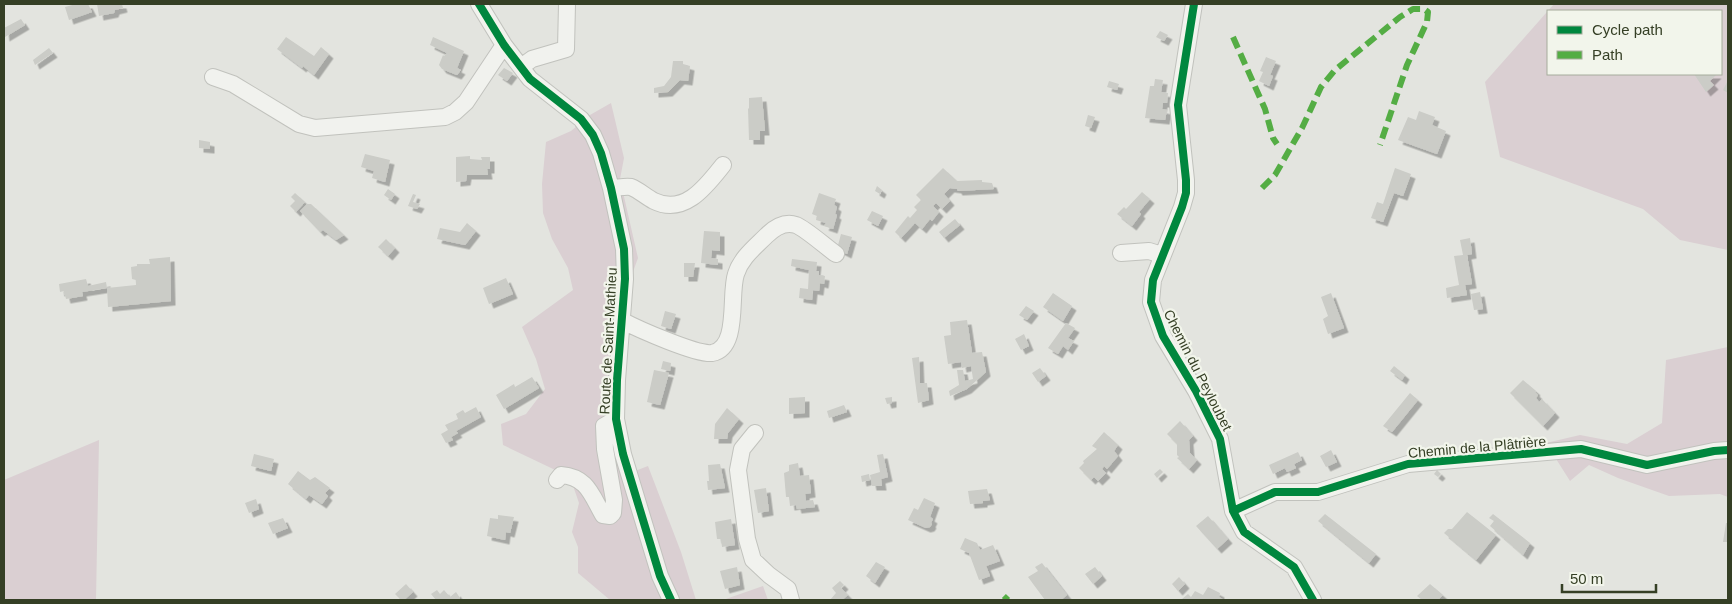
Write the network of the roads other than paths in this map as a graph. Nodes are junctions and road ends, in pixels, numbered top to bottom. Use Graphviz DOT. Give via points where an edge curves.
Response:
graph roads {
  1 [pos="479,4"];
  2 [pos="567,4"];
  3 [pos="1194,4"];
  4 [pos="504,45"];
  5 [pos="521,67"];
  6 [pos="212,77"];
  7 [pos="723,165"];
  8 [pos="611,188"];
  9 [pos="1120,253"];
  10 [pos="836,254"];
  11 [pos="1162,255"];
  12 [pos="623,321"];
  13 [pos="616,419"];
  14 [pos="755,433"];
  15 [pos="1728,450"];
  16 [pos="557,480"];
  17 [pos="1233,511"];
  18 [pos="671,600"];
  19 [pos="791,600"];
  20 [pos="1314,600"];
  1 -- 4 [label="street, Route de Saint-Mathieu"];
  2 -- 5 [label="street" via="566,49 532,58"];
  3 -- 11 [label="street, Chemin du Peyloubet" via="1178,105 1186,193"];
  4 -- 5 [label="street, Route de Saint-Mathieu"];
  4 -- 6 [label="street" via="466,102 445,117 315,128 300,124 232,84"];
  5 -- 8 [label="street, Route de Saint-Mathieu" via="530,79 581,119 593,135"];
  7 -- 8 [label="street" via="702,190 687,201 656,202 630,187"];
  8 -- 12 [label="street, Route de Saint-Mathieu" via="624,249"];
  9 -- 11 [label="street" via="1149,251"];
  10 -- 12 [label="street" via="797,225 785,224 774,229 741,261 735,276 730,333 725,345 712,353 650,334"];
  11 -- 17 [label="street, Chemin du Peyloubet" via="1153,280 1151,302 1163,336 1220,439"];
  12 -- 13 [label="street, Route de Saint-Mathieu"];
  13 -- 16 [label="street" via="604,426 604,449 614,513 603,515 582,482 573,476 561,475"];
  13 -- 18 [label="street, Route de Saint-Mathieu" via="623,454 660,576"];
  14 -- 19 [label="street" via="742,449 738,470 744,525 753,560 788,589"];
  15 -- 17 [label="street, Chemin de la Plâtrière" via="1647,464 1581,449 1408,464 1318,492 1275,492"];
  17 -- 20 [label="street, Chemin du Peyloubet" via="1244,532 1294,567"];
}
